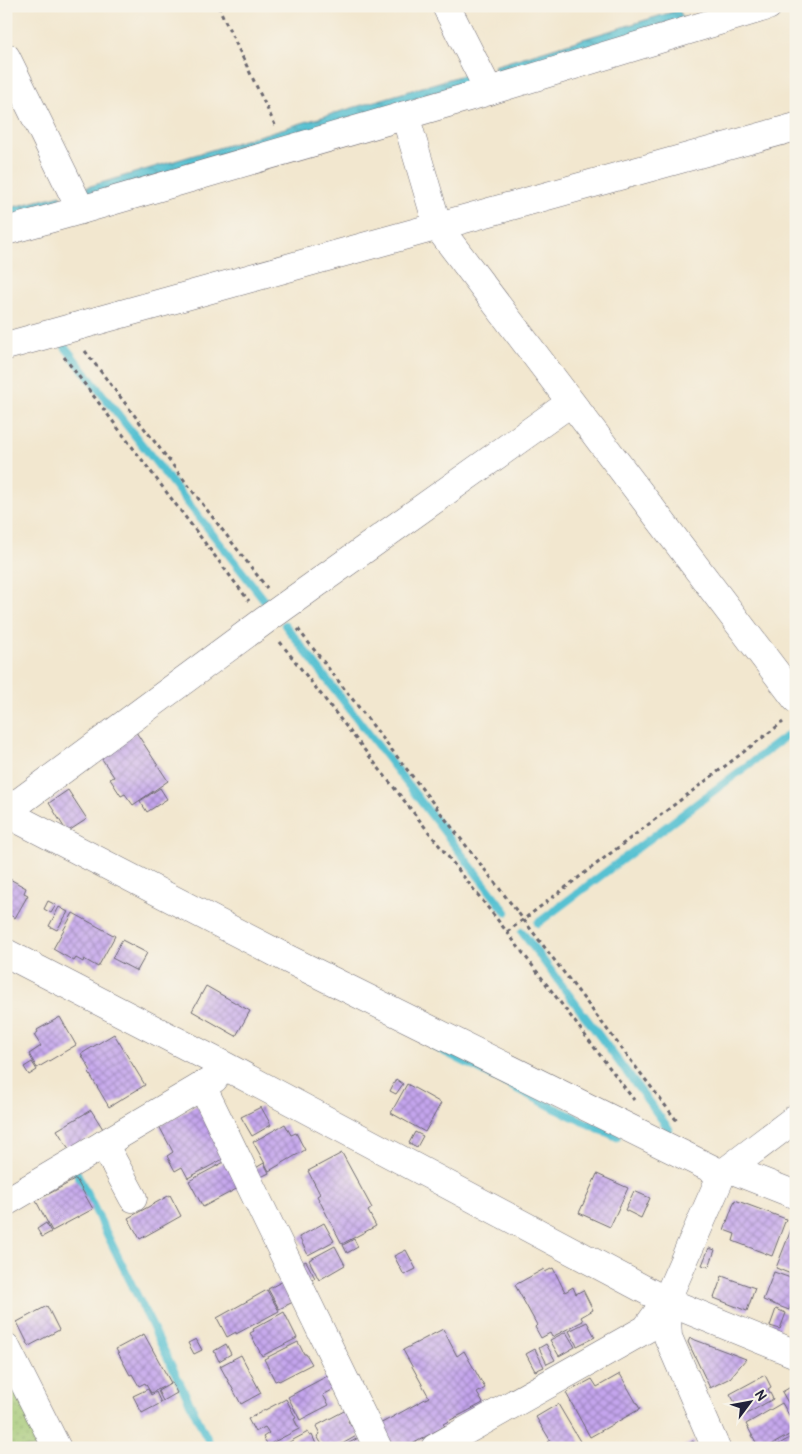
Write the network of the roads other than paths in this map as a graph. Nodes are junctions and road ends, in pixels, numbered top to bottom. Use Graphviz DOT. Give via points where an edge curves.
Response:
graph roads {
  1 [pos="446,6"];
  2 [pos="768,6"];
  3 [pos="703,15"];
  4 [pos="6,57"];
  5 [pos="489,91"];
  6 [pos="405,114"];
  7 [pos="796,127"];
  8 [pos="80,210"];
  9 [pos="438,228"];
  10 [pos="6,231"];
  11 [pos="6,346"];
  12 [pos="570,403"];
  13 [pos="792,709"];
  14 [pos="6,812"];
  15 [pos="6,953"];
  16 [pos="224,1065"];
  17 [pos="202,1086"];
  18 [pos="796,1118"];
  19 [pos="104,1144"];
  20 [pos="726,1172"];
  21 [pos="796,1195"];
  22 [pos="134,1198"];
  23 [pos="6,1202"];
  24 [pos="666,1301"];
  25 [pos="6,1347"];
  26 [pos="796,1354"];
  27 [pos="58,1448"];
  28 [pos="378,1448"];
  29 [pos="434,1448"];
  30 [pos="716,1448"];
  1 -- 5 [label="street"];
  2 -- 3 [label="street"];
  3 -- 5 [label="street"];
  4 -- 8 [label="street"];
  5 -- 6 [label="street"];
  6 -- 8 [label="street"];
  6 -- 9 [label="street"];
  7 -- 9 [label="street"];
  8 -- 10 [label="street"];
  9 -- 11 [label="street"];
  9 -- 12 [label="street"];
  12 -- 13 [label="street"];
  12 -- 14 [label="street" via="273,614"];
  14 -- 20 [label="street" via="288,959"];
  15 -- 16 [label="street"];
  16 -- 17 [label="street" via="214,1079"];
  16 -- 24 [label="street"];
  17 -- 19 [label="street"];
  17 -- 28 [label="street"];
  18 -- 20 [label="street"];
  19 -- 22 [label="street"];
  19 -- 23 [label="street"];
  20 -- 21 [label="street"];
  20 -- 24 [label="street"];
  24 -- 26 [label="street"];
  24 -- 29 [label="street" via="646,1329"];
  24 -- 30 [label="street" via="668,1337"];
  25 -- 27 [label="street"];
}
